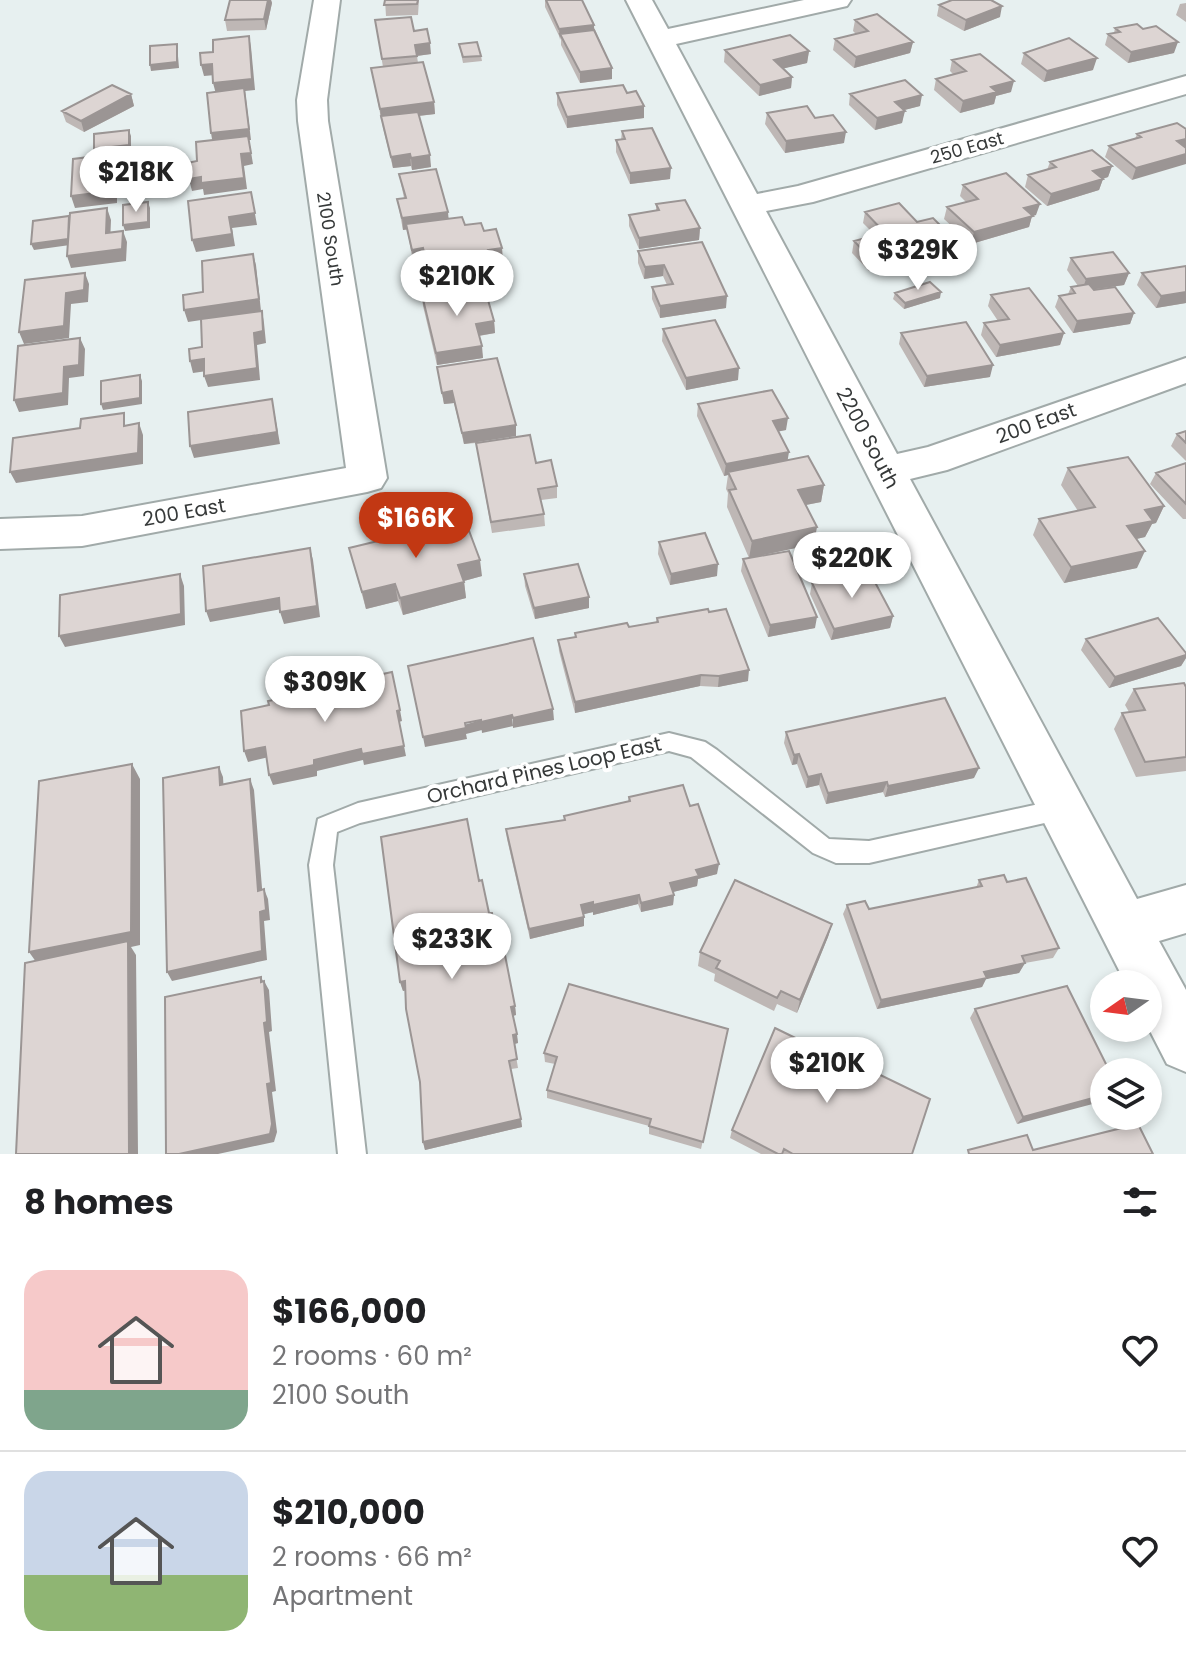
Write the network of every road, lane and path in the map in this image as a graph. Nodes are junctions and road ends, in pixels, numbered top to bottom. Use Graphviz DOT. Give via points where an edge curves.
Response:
graph roads {
  1 [pos="327,0"];
  2 [pos="639,0"];
  3 [pos="838,0"];
  4 [pos="659,39"];
  5 [pos="1186,85"];
  6 [pos="746,205"];
  7 [pos="1186,370"];
  8 [pos="885,470"];
  9 [pos="367,478"];
  10 [pos="0,534"];
  11 [pos="1062,809"];
  12 [pos="1186,909"];
  13 [pos="1124,927"];
  14 [pos="1186,1045"];
  15 [pos="352,1154"];
  1 -- 9 [label="street, 2100 South" via="313,121"];
  2 -- 4 [label="street, 2200 South"];
  3 -- 4 [label="street"];
  4 -- 6 [label="street, 2200 South"];
  5 -- 6 [label="street, 250 East" via="802,195"];
  6 -- 8 [label="street, 2200 South"];
  7 -- 8 [label="street, 200 East" via="933,460"];
  8 -- 11 [label="street, 2200 South"];
  9 -- 10 [label="street, 200 East" via="82,531"];
  11 -- 13 [label="street, 2200 South"];
  11 -- 15 [label="lane, Orchard Pines Loop East" via="869,852 836,852 807,837 697,749 669,742 358,813 326,826 321,865"];
  12 -- 13 [label="street"];
  13 -- 14 [label="street, 2200 South"];
}
